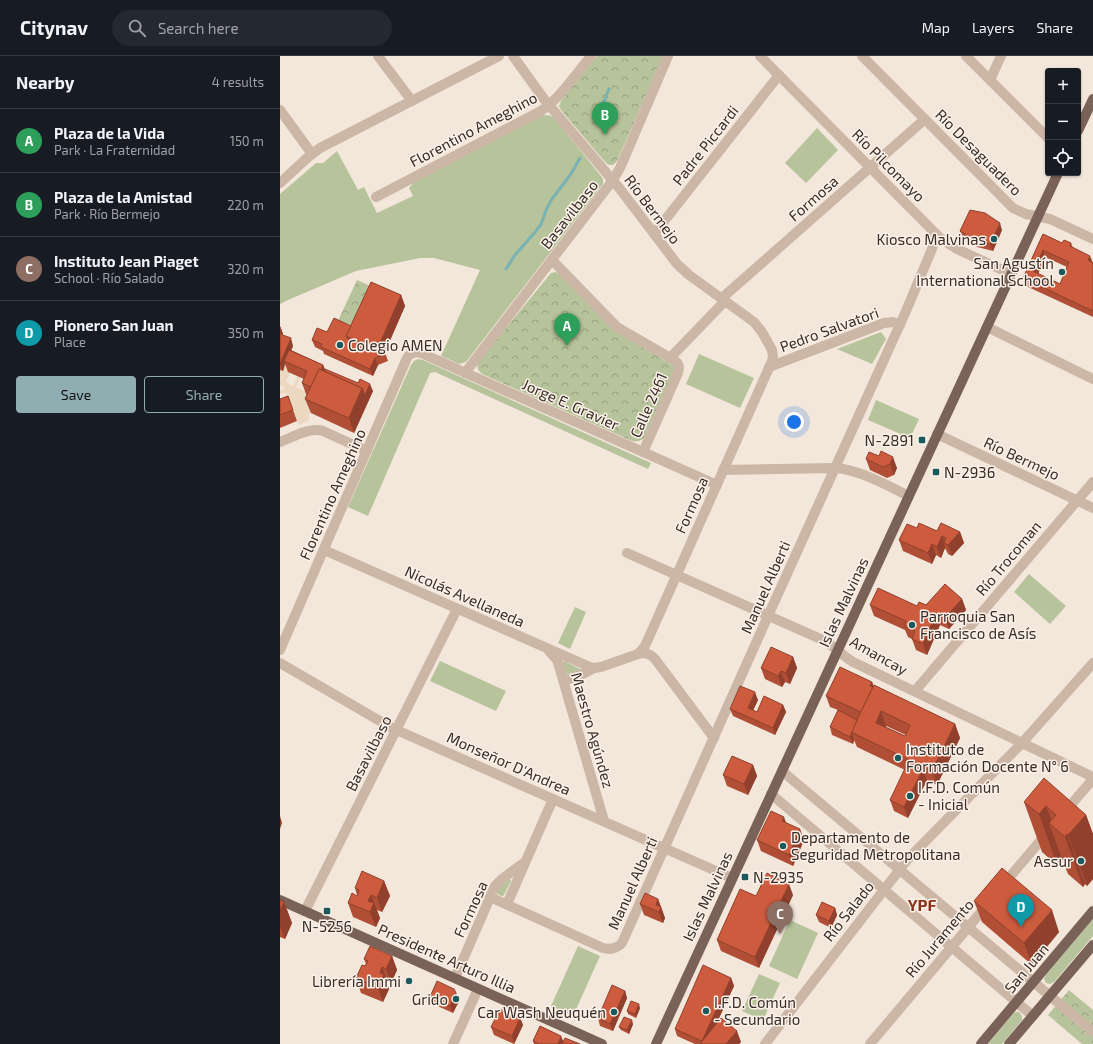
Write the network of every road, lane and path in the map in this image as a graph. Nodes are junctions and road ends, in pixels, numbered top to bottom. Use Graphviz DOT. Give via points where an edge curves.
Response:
graph roads {
  1 [pos="378,56"];
  2 [pos="499,56"];
  3 [pos="513,56"];
  4 [pos="591,56"];
  5 [pos="668,56"];
  6 [pos="760,56"];
  7 [pos="862,56"];
  8 [pos="966,56"];
  9 [pos="1001,56"];
  10 [pos="779,75"];
  11 [pos="990,80"];
  12 [pos="1093,100"];
  13 [pos="412,101"];
  14 [pos="549,105"];
  15 [pos="280,110"];
  16 [pos="925,119"];
  17 [pos="1081,125"];
  18 [pos="1045,135"];
  19 [pos="312,154"];
  20 [pos="871,168"];
  21 [pos="1057,176"];
  22 [pos="613,180"];
  23 [pos="280,183"];
  24 [pos="376,197"];
  25 [pos="1038,216"];
  26 [pos="654,234"];
  27 [pos="936,234"];
  28 [pos="1093,239"];
  29 [pos="552,260"];
  30 [pos="1011,274"];
  31 [pos="723,300"];
  32 [pos="900,325"];
  33 [pos="986,327"];
  34 [pos="413,353"];
  35 [pos="670,358"];
  36 [pos="769,367"];
  37 [pos="464,372"];
  38 [pos="1093,379"];
  39 [pos="937,434"];
  40 [pos="280,442"];
  41 [pos="367,451"];
  42 [pos="643,452"];
  43 [pos="836,468"];
  44 [pos="723,470"];
  45 [pos="1093,482"];
  46 [pos="717,485"];
  47 [pos="909,496"];
  48 [pos="1077,500"];
  49 [pos="1093,508"];
  50 [pos="324,550"];
  51 [pos="627,553"];
  52 [pos="676,575"];
  53 [pos="457,609"];
  54 [pos="768,616"];
  55 [pos="548,649"];
  56 [pos="280,650"];
  57 [pos="838,650"];
  58 [pos="638,654"];
  59 [pos="1093,663"];
  60 [pos="280,664"];
  61 [pos="594,668"];
  62 [pos="564,681"];
  63 [pos="915,691"];
  64 [pos="396,730"];
  65 [pos="714,738"];
  66 [pos="1022,743"];
  67 [pos="782,771"];
  68 [pos="1093,778"];
  69 [pos="771,794"];
  70 [pos="553,799"];
  71 [pos="604,821"];
  72 [pos="665,848"];
  73 [pos="525,862"];
  74 [pos="900,869"];
  75 [pos="732,878"];
  76 [pos="884,890"];
  77 [pos="490,897"];
  78 [pos="280,900"];
  79 [pos="507,904"];
  80 [pos="305,911"];
  81 [pos="1093,911"];
  82 [pos="968,927"];
  83 [pos="1093,945"];
  84 [pos="951,947"];
  85 [pos="455,978"];
  86 [pos="1034,982"];
  87 [pos="478,988"];
  88 [pos="1050,995"];
  89 [pos="1016,1002"];
  90 [pos="1032,1016"];
  91 [pos="1093,1032"];
  92 [pos="453,1044"];
  93 [pos="602,1044"];
  94 [pos="656,1044"];
  95 [pos="765,1044"];
  96 [pos="870,1044"];
  97 [pos="981,1044"];
  98 [pos="1009,1044"];
  1 -- 13 [label="street"];
  2 -- 13 [label="street"];
  3 -- 14 [label="street, Río Bermejo"];
  4 -- 14 [label="street, Florentino Ameghino"];
  5 -- 22 [label="street, Basavilbaso"];
  6 -- 10 [label="street, Río Pilcomayo"];
  7 -- 16 [label="street, Río Desaguadero"];
  8 -- 11 [label="street"];
  9 -- 11 [label="street"];
  10 -- 20 [label="street, Río Pilcomayo"];
  10 -- 26 [label="street, Padre Piccardi"];
  11 -- 18 [label="street"];
  12 -- 17 [label="main road"];
  13 -- 19 [label="street"];
  14 -- 22 [label="street, Río Bermejo"];
  14 -- 24 [label="street, Florentino Ameghino"];
  15 -- 19 [label="street"];
  16 -- 20 [label="street, Formosa"];
  16 -- 25 [label="street, Río Desaguadero" via="1008,204 1019,211"];
  19 -- 23 [label="street"];
  20 -- 27 [label="street, Río Pilcomayo"];
  20 -- 31 [label="street, Formosa"];
  21 -- 25 [label="main road, Islas Malvinas"];
  22 -- 26 [label="street, Río Bermejo"];
  22 -- 29 [label="street, Basavilbaso"];
  25 -- 28 [label="street, Río Desaguadero"];
  25 -- 30 [label="main road, Islas Malvinas"];
  26 -- 31 [label="street, Río Bermejo" via="681,268"];
  27 -- 30 [label="street, Río Pilcomayo" via="957,249"];
  27 -- 32 [label="street, Manuel Alberti"];
  29 -- 35 [label="street" via="617,327"];
  29 -- 37 [label="street, Basavilbaso"];
  30 -- 33 [label="main road, Islas Malvinas"];
  31 -- 35 [label="street, Calle 2461"];
  31 -- 36 [label="street, Río Bermejo" via="754,322 762,332 773,353"];
  32 -- 36 [label="street, Pedro Salvatori" via="884,322"];
  32 -- 43 [label="street, Manuel Alberti"];
  33 -- 38 [label="street"];
  33 -- 39 [label="main road, Islas Malvinas"];
  34 -- 37 [label="street, Jorge E. Gravier" via="421,353"];
  34 -- 41 [label="street, Florentino Ameghino" via="407,358"];
  35 -- 42 [label="street, Calle 2461" via="678,365 679,372"];
  36 -- 44 [label="street, Formosa"];
  37 -- 42 [label="street, Jorge E. Gravier"];
  39 -- 47 [label="main road, Islas Malvinas"];
  39 -- 48 [label="street, Río Bermejo"];
  40 -- 41 [label="street" via="310,430 317,430"];
  41 -- 50 [label="street, Florentino Ameghino"];
  42 -- 46 [label="street, Jorge E. Gravier"];
  43 -- 44 [label="street"];
  43 -- 47 [label="street" via="857,472"];
  43 -- 54 [label="street, Manuel Alberti"];
  44 -- 46 [label="street, Formosa"];
  45 -- 48 [label="street, Río Trocoman"];
  46 -- 52 [label="street, Formosa"];
  47 -- 57 [label="main road, Islas Malvinas"];
  48 -- 49 [label="street, Río Bermejo"];
  48 -- 63 [label="street, Río Trocoman"];
  50 -- 53 [label="street, Nicolás Avellaneda"];
  50 -- 56 [label="street, Florentino Ameghino"];
  51 -- 52 [label="street, Amancay"];
  52 -- 54 [label="street, Amancay"];
  52 -- 58 [label="street, Formosa" via="645,646"];
  53 -- 55 [label="street, Nicolás Avellaneda"];
  53 -- 64 [label="street, Basavilbaso"];
  54 -- 57 [label="street, Amancay" via="823,640"];
  54 -- 65 [label="street, Manuel Alberti"];
  55 -- 61 [label="street, Nicolás Avellaneda"];
  55 -- 62 [label="street, Maestro Agúndez" via="557,660"];
  57 -- 63 [label="street, Amancay" via="853,662"];
  57 -- 67 [label="main road, Islas Malvinas"];
  58 -- 61 [label="street"];
  58 -- 65 [label="street" via="645,653 654,657"];
  59 -- 66 [label="street, Río Salado"];
  60 -- 64 [label="street, Monseñor D'Andrea"];
  61 -- 62 [label="street"];
  62 -- 71 [label="street, Maestro Agúndez"];
  63 -- 66 [label="street, Amancay"];
  64 -- 70 [label="street, Monseñor D'Andrea"];
  64 -- 80 [label="street, Basavilbaso"];
  65 -- 72 [label="street, Manuel Alberti"];
  66 -- 68 [label="street, Amancay"];
  66 -- 74 [label="street, Río Salado"];
  67 -- 69 [label="main road, Islas Malvinas"];
  67 -- 74 [label="street"];
  68 -- 82 [label="street, Río Juramento"];
  69 -- 75 [label="main road, Islas Malvinas"];
  69 -- 76 [label="street"];
  70 -- 71 [label="street, Monseñor D'Andrea"];
  70 -- 73 [label="street, Formosa"];
  71 -- 72 [label="street, Monseñor D'Andrea"];
  72 -- 75 [label="street, Monseñor D'Andrea"];
  72 -- 79 [label="street, Manuel Alberti" via="624,939 614,948 600,947"];
  73 -- 77 [label="street, Formosa" via="499,881"];
  73 -- 79 [label="street, Formosa"];
  74 -- 76 [label="street, Río Salado"];
  74 -- 82 [label="street"];
  75 -- 94 [label="main road, Islas Malvinas"];
  76 -- 84 [label="street"];
  76 -- 95 [label="street, Río Salado"];
  77 -- 79 [label="street"];
  77 -- 85 [label="street, Formosa"];
  78 -- 80 [label="main road, Presidente Arturo Illia"];
  80 -- 85 [label="main road, Presidente Arturo Illia"];
  81 -- 86 [label="main road, San Juan"];
  82 -- 84 [label="street, Río Juramento"];
  82 -- 86 [label="street"];
  83 -- 88 [label="main road"];
  84 -- 89 [label="street"];
  84 -- 96 [label="street, Río Juramento"];
  85 -- 87 [label="main road, Presidente Arturo Illia"];
  86 -- 88 [label="street"];
  86 -- 89 [label="main road, San Juan"];
  87 -- 92 [label="street"];
  87 -- 93 [label="main road, Presidente Arturo Illia"];
  88 -- 90 [label="main road"];
  88 -- 91 [label="street"];
  89 -- 90 [label="street"];
  89 -- 97 [label="main road, San Juan"];
  90 -- 98 [label="main road"];
}
